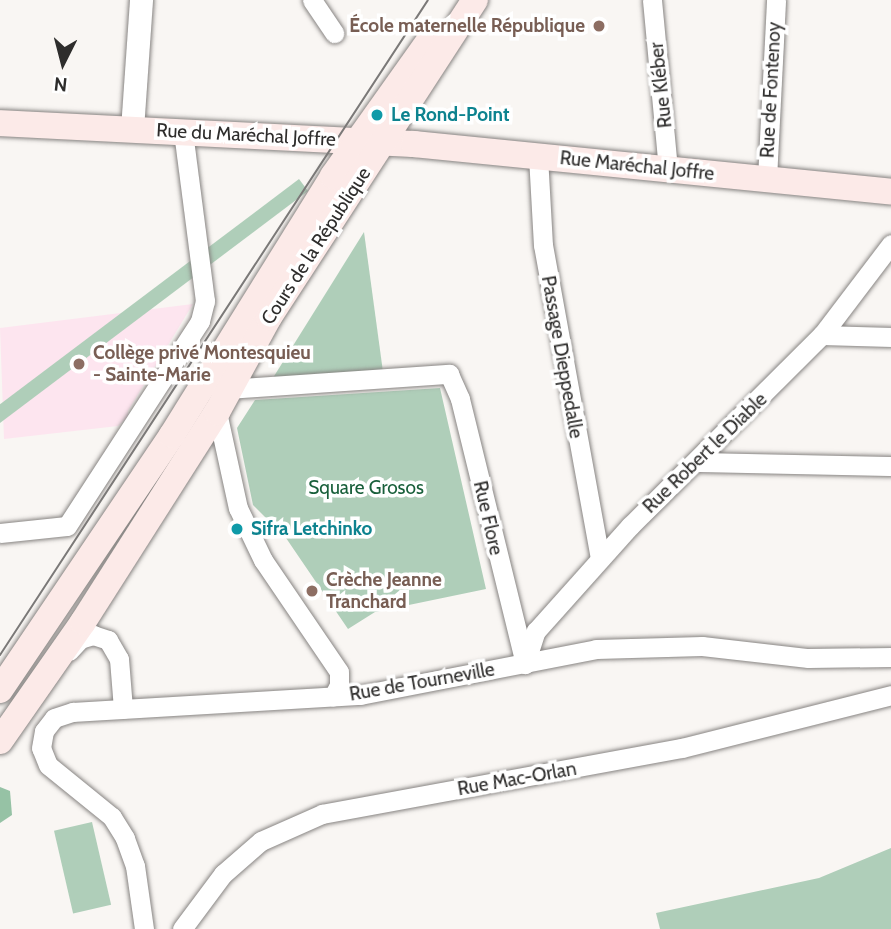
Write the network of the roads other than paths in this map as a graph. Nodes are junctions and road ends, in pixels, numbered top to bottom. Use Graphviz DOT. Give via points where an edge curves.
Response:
graph roads {
  1 [pos="141,0"];
  2 [pos="313,0"];
  3 [pos="458,0"];
  4 [pos="475,0"];
  5 [pos="652,0"];
  6 [pos="776,0"];
  7 [pos="334,33"];
  8 [pos="0,123"];
  9 [pos="132,129"];
  10 [pos="183,131"];
  11 [pos="371,141"];
  12 [pos="538,156"];
  13 [pos="668,170"];
  14 [pos="767,179"];
  15 [pos="891,192"];
  16 [pos="891,244"];
  17 [pos="822,335"];
  18 [pos="891,337"];
  19 [pos="222,400"];
  20 [pos="697,462"];
  21 [pos="891,466"];
  22 [pos="0,533"];
  23 [pos="600,558"];
  24 [pos="891,657"];
  25 [pos="525,664"];
  26 [pos="0,690"];
  27 [pos="34,693"];
  28 [pos="891,695"];
  29 [pos="333,697"];
  30 [pos="123,709"];
  31 [pos="0,741"];
  32 [pos="144,929"];
  33 [pos="182,929"];
  1 -- 9 [label="street"];
  2 -- 7 [label="street"];
  3 -- 11 [label="main road, Cours de la République"];
  4 -- 11 [label="main road, Cours de la République"];
  5 -- 13 [label="street, Rue Kléber"];
  6 -- 14 [label="street, Rue de Fontenoy"];
  8 -- 9 [label="main road, Rue du Maréchal Joffre"];
  9 -- 10 [label="main road, Rue du Maréchal Joffre"];
  10 -- 11 [label="main road, Rue du Maréchal Joffre"];
  10 -- 22 [label="street" via="205,301 200,321 67,526"];
  11 -- 12 [label="main road, Rue Maréchal Joffre"];
  11 -- 19 [label="main road, Cours de la République"];
  11 -- 26 [label="main road, Cours de la République" via="234,330 156,459"];
  12 -- 13 [label="main road, Rue Maréchal Joffre"];
  12 -- 23 [label="street, Passage Dieppedalle" via="543,245"];
  13 -- 14 [label="main road, Rue Maréchal Joffre"];
  14 -- 15 [label="main road, Rue Maréchal Joffre"];
  16 -- 17 [label="street, Rue Robert le Diable"];
  17 -- 18 [label="street"];
  17 -- 20 [label="street, Rue Robert le Diable"];
  19 -- 25 [label="street, Rue Flore" via="449,374 460,399"];
  19 -- 27 [label="main road, Cours de la République"];
  19 -- 29 [label="street" via="238,508 263,560 339,672"];
  20 -- 21 [label="street"];
  20 -- 23 [label="street, Rue Robert le Diable"];
  23 -- 25 [label="street, Rue Robert le Diable" via="536,631"];
  24 -- 25 [label="street, Rue de Tourneville" via="808,659 702,646 596,649"];
  25 -- 29 [label="street, Rue de Tourneville"];
  27 -- 30 [label="street" via="80,639 93,635 108,640 119,659"];
  27 -- 31 [label="main road, Cours de la République"];
  28 -- 33 [label="street, Rue Mac-Orlan" via="682,748 322,814 261,841 223,874"];
  29 -- 30 [label="street, Rue de Tourneville"];
  30 -- 32 [label="street, Rue de Tourneville" via="54,718 44,731 41,748 48,765 112,817 125,838 135,866"];
}
